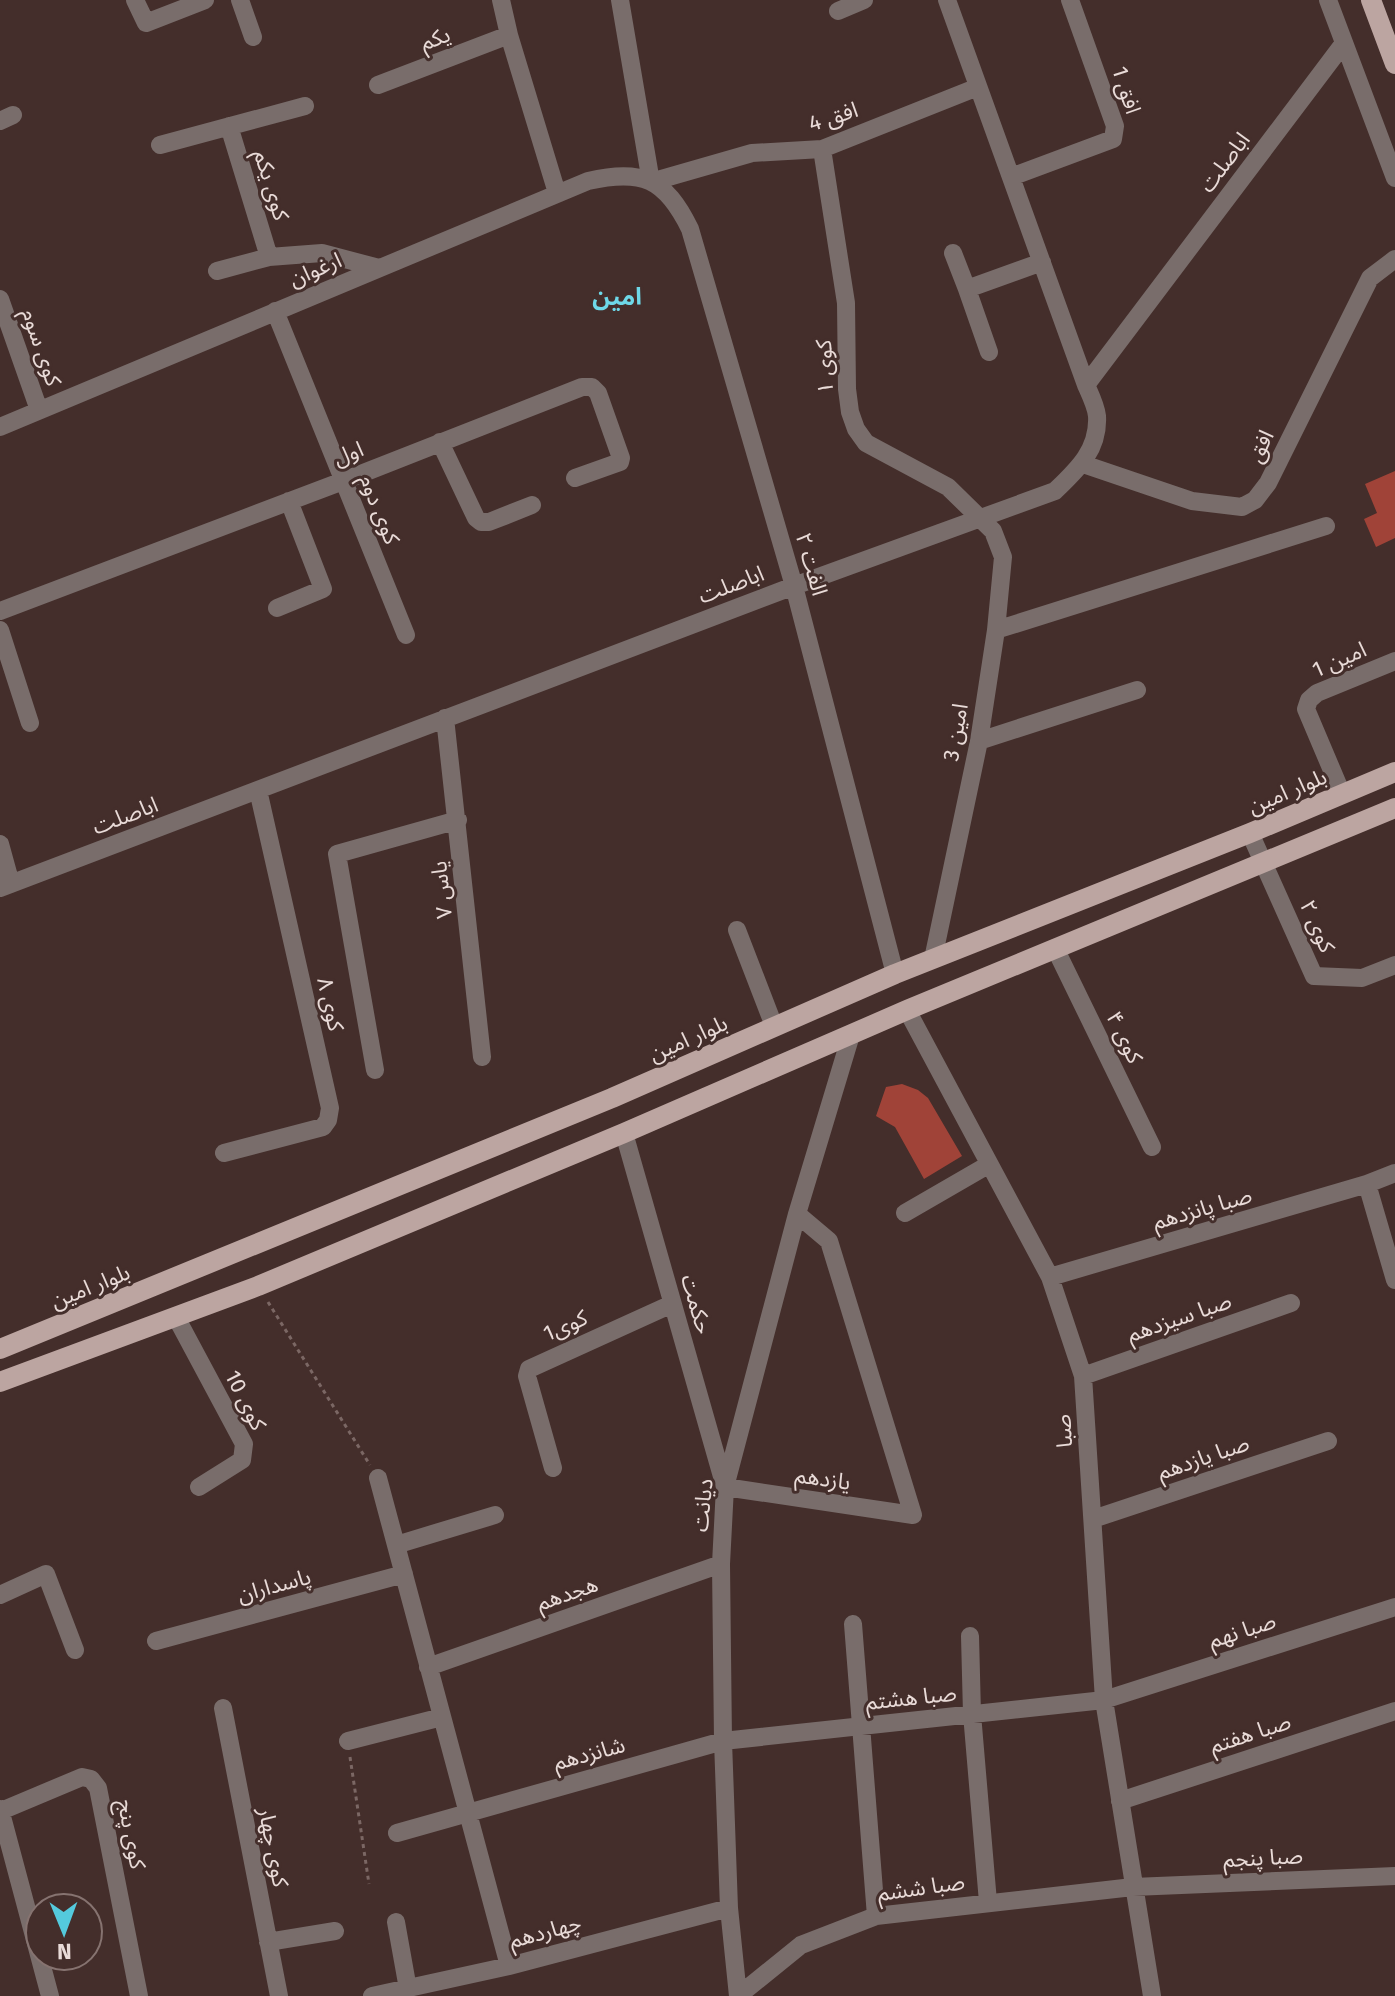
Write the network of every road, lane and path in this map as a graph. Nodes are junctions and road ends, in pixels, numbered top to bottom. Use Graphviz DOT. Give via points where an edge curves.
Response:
graph roads {
  1 [pos="135,0"];
  2 [pos="205,0"];
  3 [pos="240,0"];
  4 [pos="501,0"];
  5 [pos="620,0"];
  6 [pos="864,0"];
  7 [pos="947,0"];
  8 [pos="1070,0"];
  9 [pos="1328,0"];
  10 [pos="1371,0"];
  11 [pos="838,11"];
  12 [pos="509,35"];
  13 [pos="253,37"];
  14 [pos="1344,43"];
  15 [pos="1395,64"];
  16 [pos="378,85"];
  17 [pos="978,87"];
  18 [pos="305,106"];
  19 [pos="229,126"];
  20 [pos="160,145"];
  21 [pos="822,149"];
  22 [pos="1011,177"];
  23 [pos="1395,178"];
  24 [pos="651,182"];
  25 [pos="557,193"];
  26 [pos="953,253"];
  27 [pos="269,257"];
  28 [pos="1395,259"];
  29 [pos="1042,262"];
  30 [pos="379,268"];
  31 [pos="217,271"];
  32 [pos="967,289"];
  33 [pos="0,299"];
  34 [pos="275,311"];
  35 [pos="989,352"];
  36 [pos="1086,385"];
  37 [pos="39,410"];
  38 [pos="0,427"];
  39 [pos="440,442"];
  40 [pos="1083,464"];
  41 [pos="575,478"];
  42 [pos="343,481"];
  43 [pos="289,501"];
  44 [pos="532,505"];
  45 [pos="981,518"];
  46 [pos="1326,526"];
  47 [pos="794,586"];
  48 [pos="277,608"];
  49 [pos="0,611"];
  50 [pos="0,630"];
  51 [pos="996,630"];
  52 [pos="406,635"];
  53 [pos="1395,661"];
  54 [pos="1137,690"];
  55 [pos="445,718"];
  56 [pos="30,723"];
  57 [pos="979,741"];
  58 [pos="1395,772"];
  59 [pos="258,790"];
  60 [pos="1342,794"];
  61 [pos="1395,808"];
  62 [pos="458,820"];
  63 [pos="1250,833"];
  64 [pos="0,844"];
  65 [pos="1263,862"];
  66 [pos="6,886"];
  67 [pos="737,930"];
  68 [pos="1055,948"];
  69 [pos="933,959"];
  70 [pos="1395,965"];
  71 [pos="895,974"];
  72 [pos="907,1010"];
  73 [pos="774,1026"];
  74 [pos="851,1035"];
  75 [pos="482,1057"];
  76 [pos="375,1070"];
  77 [pos="612,1098"];
  78 [pos="624,1133"];
  79 [pos="1152,1147"];
  80 [pos="224,1153"];
  81 [pos="988,1165"];
  82 [pos="1395,1173"];
  83 [pos="1367,1184"];
  84 [pos="905,1213"];
  85 [pos="797,1214"];
  86 [pos="1050,1277"];
  87 [pos="1395,1280"];
  88 [pos="258,1286"];
  89 [pos="1291,1303"];
  90 [pos="672,1304"];
  91 [pos="176,1317"];
  92 [pos="0,1349"];
  93 [pos="1083,1376"];
  94 [pos="0,1382"];
  95 [pos="1328,1441"];
  96 [pos="553,1468"];
  97 [pos="378,1478"];
  98 [pos="199,1487"];
  99 [pos="725,1487"];
  100 [pos="495,1515"];
  101 [pos="1093,1519"];
  102 [pos="396,1545"];
  103 [pos="721,1564"];
  104 [pos="404,1574"];
  105 [pos="0,1595"];
  106 [pos="1395,1607"];
  107 [pos="853,1624"];
  108 [pos="970,1636"];
  109 [pos="156,1641"];
  110 [pos="75,1650"];
  111 [pos="428,1667"];
  112 [pos="1104,1700"];
  113 [pos="223,1708"];
  114 [pos="1395,1711"];
  115 [pos="972,1714"];
  116 [pos="442,1717"];
  117 [pos="860,1726"];
  118 [pos="348,1741"];
  119 [pos="723,1741"];
  120 [pos="1120,1801"];
  121 [pos="0,1810"];
  122 [pos="468,1811"];
  123 [pos="397,1833"];
  124 [pos="1395,1876"];
  125 [pos="369,1884"];
  126 [pos="1133,1887"];
  127 [pos="988,1902"];
  128 [pos="729,1908"];
  129 [pos="876,1916"];
  130 [pos="396,1922"];
  131 [pos="335,1931"];
  132 [pos="268,1942"];
  133 [pos="509,1966"];
  134 [pos="408,1989"];
  135 [pos="50,1996"];
  136 [pos="139,1996"];
  137 [pos="279,1996"];
  138 [pos="372,1996"];
  139 [pos="738,1996"];
  140 [pos="1152,1996"];
  1 -- 2 [label="street" via="146,23"];
  3 -- 13 [label="street"];
  4 -- 12 [label="street"];
  5 -- 24 [label="street"];
  6 -- 11 [label="street"];
  7 -- 17 [label="street"];
  8 -- 22 [label="street, افق 1" via="1115,126 1113,139"];
  9 -- 14 [label="street"];
  10 -- 15 [label="main road"];
  12 -- 16 [label="street, یکم"];
  12 -- 25 [label="street"];
  14 -- 23 [label="street"];
  14 -- 36 [label="street, اباصلت"];
  17 -- 21 [label="street, افق 4"];
  17 -- 22 [label="street"];
  18 -- 19 [label="street"];
  19 -- 20 [label="street"];
  19 -- 27 [label="street, کوی یکم"];
  21 -- 24 [label="street, افق 4" via="752,153"];
  21 -- 45 [label="street, کوی ۱" via="846,303 847,389 856,429 866,443 948,487"];
  22 -- 29 [label="street"];
  24 -- 25 [label="street, ارغوان" via="618,174"];
  24 -- 47 [label="street, الفت ۲" via="678,205 690,229"];
  25 -- 30 [label="street, ارغوان"];
  26 -- 32 [label="street"];
  27 -- 30 [label="street" via="322,253"];
  27 -- 31 [label="street"];
  28 -- 40 [label="street, افق" via="1370,278 1255,500 1242,507 1192,501"];
  29 -- 32 [label="street"];
  29 -- 36 [label="street"];
  30 -- 34 [label="street, ارغوان"];
  32 -- 35 [label="street"];
  33 -- 37 [label="street, کوی سوم"];
  34 -- 37 [label="street, ارغوان"];
  34 -- 42 [label="street, کوی دوم"];
  36 -- 40 [label="street, اباصلت" via="1097,415"];
  37 -- 38 [label="street, ارغوان"];
  39 -- 41 [label="street, اول" via="592,387 621,458"];
  39 -- 42 [label="street, اول"];
  39 -- 44 [label="street" via="481,522"];
  40 -- 45 [label="street, اباصلت" via="1055,491"];
  42 -- 43 [label="street, اول"];
  42 -- 52 [label="street, کوی دوم"];
  43 -- 48 [label="street" via="323,589"];
  43 -- 49 [label="street, اول"];
  45 -- 47 [label="street, اباصلت"];
  45 -- 51 [label="street, امین 3" via="993,531 1003,557"];
  46 -- 51 [label="street"];
  47 -- 55 [label="street, اباصلت"];
  47 -- 71 [label="street, الفت ۲"];
  50 -- 56 [label="street"];
  51 -- 57 [label="street, امین 3"];
  53 -- 60 [label="street, امین 1" via="1309,700 1306,709"];
  54 -- 57 [label="street"];
  55 -- 59 [label="street, اباصلت"];
  55 -- 62 [label="street, یاس ۷"];
  57 -- 69 [label="street, امین 3"];
  58 -- 60 [label="main road, بلوار امین"];
  59 -- 66 [label="street, اباصلت"];
  59 -- 80 [label="street, کوی ۸" via="330,1108 323,1127"];
  60 -- 63 [label="main road, بلوار امین"];
  61 -- 65 [label="main road"];
  62 -- 75 [label="street, یاس ۷"];
  62 -- 76 [label="street" via="337,854"];
  63 -- 65 [label="street"];
  63 -- 69 [label="main road, بلوار امین"];
  64 -- 66 [label="street"];
  65 -- 68 [label="main road"];
  65 -- 70 [label="street, کوی ۲" via="1314,976 1362,978"];
  67 -- 73 [label="street"];
  68 -- 72 [label="main road"];
  68 -- 79 [label="street, کوی ۴"];
  69 -- 71 [label="main road, بلوار امین"];
  71 -- 73 [label="main road, بلوار امین"];
  72 -- 74 [label="main road"];
  72 -- 81 [label="street, صبا"];
  73 -- 77 [label="main road, بلوار امین"];
  74 -- 78 [label="main road"];
  74 -- 85 [label="street, دیانت"];
  77 -- 78 [label="main road"];
  77 -- 92 [label="main road, بلوار امین"];
  78 -- 88 [label="main road"];
  78 -- 90 [label="street, حکمت"];
  81 -- 84 [label="street"];
  81 -- 86 [label="street, صبا"];
  82 -- 83 [label="street, صبا پانزدهم"];
  83 -- 86 [label="street, صبا پانزدهم"];
  83 -- 87 [label="street"];
  85 -- 99 [label="street, دیانت"];
  85 -- 99 [label="street, یازدهم" via="829,1241 913,1515"];
  86 -- 93 [label="street, صبا"];
  88 -- 91 [label="main road"];
  88 -- 97 [label="path"];
  89 -- 93 [label="street, صبا سیزدهم"];
  90 -- 96 [label="street, کوی1" via="529,1369"];
  90 -- 99 [label="street, حکمت"];
  91 -- 94 [label="main road"];
  91 -- 98 [label="street, کوی 10" via="244,1444 242,1460"];
  93 -- 101 [label="street, صبا"];
  95 -- 101 [label="street, صبا یازدهم"];
  97 -- 102 [label="street"];
  99 -- 103 [label="street, دیانت"];
  100 -- 102 [label="street"];
  101 -- 112 [label="street, صبا"];
  102 -- 104 [label="street"];
  103 -- 111 [label="street, هجدهم"];
  103 -- 119 [label="street, دیانت"];
  104 -- 109 [label="street, پاسداران"];
  104 -- 111 [label="street"];
  105 -- 110 [label="street" via="46,1574"];
  106 -- 112 [label="street, صبا نهم"];
  107 -- 117 [label="street"];
  108 -- 115 [label="street"];
  111 -- 116 [label="street"];
  112 -- 115 [label="street, صبا هشتم"];
  112 -- 120 [label="street, صبا"];
  113 -- 132 [label="street, کوی چهار"];
  114 -- 120 [label="street, صبا هفتم"];
  115 -- 117 [label="street, صبا هشتم"];
  115 -- 127 [label="street"];
  116 -- 118 [label="street"];
  116 -- 122 [label="street"];
  117 -- 119 [label="street, صبا هشتم"];
  117 -- 129 [label="street"];
  118 -- 125 [label="path"];
  119 -- 122 [label="street, شانزدهم"];
  119 -- 128 [label="street, دیانت"];
  120 -- 126 [label="street, صبا"];
  121 -- 135 [label="street"];
  121 -- 136 [label="street, کوی پنج" via="82,1777 98,1788"];
  122 -- 123 [label="street, شانزدهم"];
  122 -- 133 [label="street"];
  124 -- 126 [label="street, صبا پنجم"];
  126 -- 127 [label="street, صبا ششم"];
  126 -- 140 [label="street, صبا"];
  127 -- 129 [label="street, صبا ششم"];
  128 -- 133 [label="street, چهاردهم"];
  128 -- 139 [label="street, دیانت"];
  129 -- 139 [label="street, صبا ششم" via="801,1945"];
  130 -- 134 [label="street"];
  131 -- 132 [label="street"];
  132 -- 137 [label="street, کوی چهار"];
  133 -- 134 [label="street, چهاردهم"];
  134 -- 138 [label="street, چهاردهم"];
}
